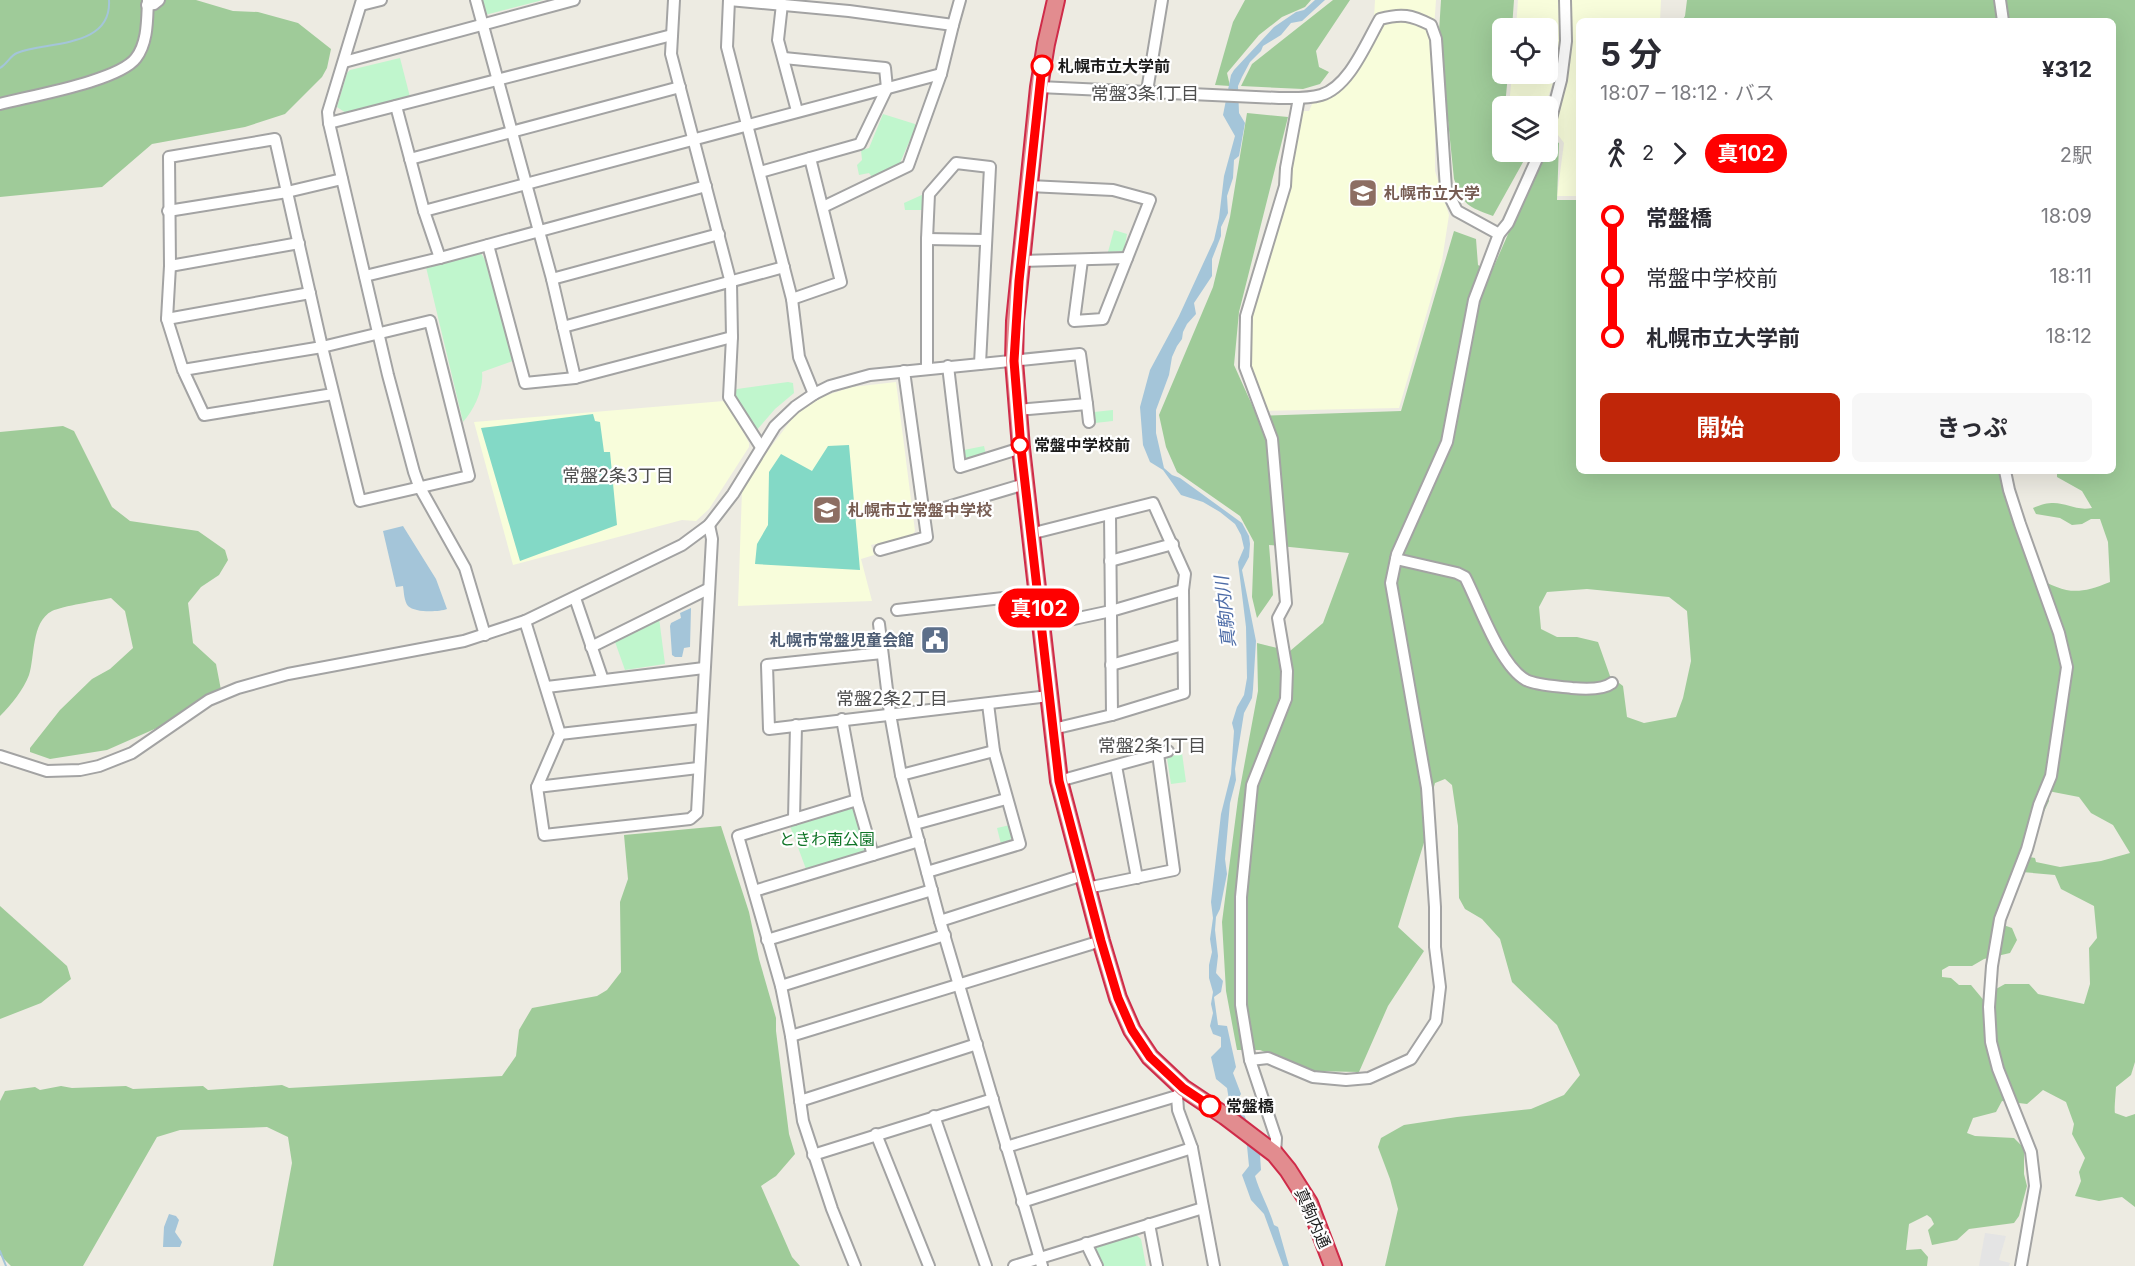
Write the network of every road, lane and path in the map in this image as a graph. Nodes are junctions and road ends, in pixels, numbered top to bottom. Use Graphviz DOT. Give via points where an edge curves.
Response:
graph roads {
  1 [pos="159,0"];
  2 [pos="381,0"];
  3 [pos="476,0"];
  4 [pos="574,0"];
  5 [pos="674,0"];
  6 [pos="729,0"];
  7 [pos="960,0"];
  8 [pos="966,0"];
  9 [pos="1056,0"];
  10 [pos="1162,0"];
  11 [pos="1565,0"];
  12 [pos="2000,0"];
  13 [pos="148,3"];
  14 [pos="361,3"];
  15 [pos="782,4"];
  16 [pos="849,6"];
  17 [pos="2003,18"];
  18 [pos="482,25"];
  19 [pos="953,25"];
  20 [pos="672,35"];
  21 [pos="784,58"];
  22 [pos="344,62"];
  23 [pos="941,74"];
  24 [pos="497,80"];
  25 [pos="680,87"];
  26 [pos="1039,87"];
  27 [pos="887,88"];
  28 [pos="1147,91"];
  29 [pos="1557,96"];
  30 [pos="1299,98"];
  31 [pos="0,104"];
  32 [pos="396,106"];
  33 [pos="797,111"];
  34 [pos="329,123"];
  35 [pos="747,125"];
  36 [pos="512,132"];
  37 [pos="694,140"];
  38 [pos="810,158"];
  39 [pos="410,159"];
  40 [pos="1535,162"];
  41 [pos="760,172"];
  42 [pos="342,179"];
  43 [pos="525,184"];
  44 [pos="706,186"];
  45 [pos="1029,186"];
  46 [pos="287,192"];
  47 [pos="823,207"];
  48 [pos="424,211"];
  49 [pos="168,212"];
  50 [pos="539,231"];
  51 [pos="719,234"];
  52 [pos="1499,234"];
  53 [pos="927,239"];
  54 [pos="985,240"];
  55 [pos="298,243"];
  56 [pos="488,245"];
  57 [pos="440,258"];
  58 [pos="1127,258"];
  59 [pos="1082,260"];
  60 [pos="1021,261"];
  61 [pos="170,266"];
  62 [pos="784,267"];
  63 [pos="365,276"];
  64 [pos="552,279"];
  65 [pos="731,283"];
  66 [pos="310,293"];
  67 [pos="792,299"];
  68 [pos="167,319"];
  69 [pos="563,327"];
  70 [pos="378,334"];
  71 [pos="732,337"];
  72 [pos="322,346"];
  73 [pos="1014,361"];
  74 [pos="980,364"];
  75 [pos="948,366"];
  76 [pos="927,369"];
  77 [pos="183,370"];
  78 [pos="904,371"];
  79 [pos="575,378"];
  80 [pos="333,394"];
  81 [pos="814,394"];
  82 [pos="1087,404"];
  83 [pos="1017,410"];
  84 [pos="1089,422"];
  85 [pos="761,447"];
  86 [pos="1021,448"];
  87 [pos="2006,474"];
  88 [pos="1025,484"];
  89 [pos="419,486"];
  90 [pos="924,514"];
  91 [pos="1110,515"];
  92 [pos="709,525"];
  93 [pos="1030,534"];
  94 [pos="1173,544"];
  95 [pos="880,550"];
  96 [pos="1396,559"];
  97 [pos="1110,561"];
  98 [pos="708,589"];
  99 [pos="1183,590"];
  100 [pos="1037,594"];
  101 [pos="574,598"];
  102 [pos="897,610"];
  103 [pos="1111,611"];
  104 [pos="525,621"];
  105 [pos="879,624"];
  106 [pos="1041,626"];
  107 [pos="485,635"];
  108 [pos="1183,645"];
  109 [pos="591,647"];
  110 [pos="882,653"];
  111 [pos="1111,665"];
  112 [pos="704,668"];
  113 [pos="603,680"];
  114 [pos="1612,683"];
  115 [pos="547,687"];
  116 [pos="1049,696"];
  117 [pos="988,704"];
  118 [pos="890,714"];
  119 [pos="1112,715"];
  120 [pos="701,718"];
  121 [pos="842,719"];
  122 [pos="796,725"];
  123 [pos="1053,729"];
  124 [pos="560,734"];
  125 [pos="994,751"];
  126 [pos="0,756"];
  127 [pos="1116,766"];
  128 [pos="698,768"];
  129 [pos="901,775"];
  130 [pos="1059,781"];
  131 [pos="537,787"];
  132 [pos="1006,798"];
  133 [pos="857,800"];
  134 [pos="794,819"];
  135 [pos="915,824"];
  136 [pos="919,841"];
  137 [pos="873,855"];
  138 [pos="927,872"];
  139 [pos="1137,878"];
  140 [pos="1085,881"];
  141 [pos="932,890"];
  142 [pos="754,891"];
  143 [pos="940,921"];
  144 [pos="945,935"];
  145 [pos="767,940"];
  146 [pos="1101,941"];
  147 [pos="959,984"];
  148 [pos="781,987"];
  149 [pos="791,1036"];
  150 [pos="977,1044"];
  151 [pos="1250,1060"];
  152 [pos="1180,1092"];
  153 [pos="993,1099"];
  154 [pos="800,1101"];
  155 [pos="934,1116"];
  156 [pos="876,1134"];
  157 [pos="1006,1147"];
  158 [pos="1192,1148"];
  159 [pos="1271,1150"];
  160 [pos="813,1155"];
  161 [pos="1022,1202"];
  162 [pos="1203,1208"];
  163 [pos="1149,1224"];
  164 [pos="1086,1243"];
  165 [pos="1040,1262"];
  166 [pos="855,1266"];
  167 [pos="929,1266"];
  168 [pos="986,1266"];
  169 [pos="1014,1266"];
  170 [pos="1097,1266"];
  171 [pos="1157,1266"];
  172 [pos="1214,1266"];
  173 [pos="1333,1266"];
  174 [pos="2021,1266"];
  1 -- 13 [label="street"];
  2 -- 14 [label="street"];
  3 -- 18 [label="street"];
  4 -- 18 [label="street"];
  5 -- 20 [label="street"];
  6 -- 15 [label="street"];
  6 -- 35 [label="street" via="727,47"];
  7 -- 8 [label="street"];
  7 -- 19 [label="street"];
  9 -- 26 [label="highway, 真駒内通"];
  10 -- 28 [label="street"];
  11 -- 29 [label="street" via="1566,41"];
  12 -- 17 [label="street"];
  13 -- 31 [label="street" via="146,34 134,61 108,75"];
  14 -- 22 [label="street"];
  15 -- 16 [label="street"];
  15 -- 21 [label="street" via="778,40"];
  16 -- 19 [label="street"];
  18 -- 22 [label="street"];
  18 -- 24 [label="street"];
  19 -- 23 [label="street"];
  20 -- 24 [label="street"];
  20 -- 25 [label="street" via="671,54"];
  21 -- 27 [label="street" via="885,68"];
  21 -- 33 [label="street"];
  22 -- 34 [label="street" via="328,112"];
  23 -- 27 [label="street"];
  23 -- 47 [label="street" via="908,166"];
  24 -- 32 [label="street"];
  24 -- 36 [label="street"];
  25 -- 36 [label="street"];
  25 -- 37 [label="street"];
  26 -- 28 [label="street"];
  26 -- 45 [label="highway, 真駒内通"];
  27 -- 33 [label="street"];
  27 -- 38 [label="street" via="860,144"];
  28 -- 30 [label="street"];
  30 -- 52 [label="street" via="1320,96 1340,85 1380,19 1398,14 1431,25 1436,39 1446,189 1457,211"];
  30 -- 151 [label="street" via="1285,186 1246,316 1245,367 1272,439 1286,603 1278,618 1287,671 1286,699 1252,785 1246,829 1241,897 1241,1005"];
  32 -- 34 [label="street"];
  32 -- 39 [label="street"];
  33 -- 35 [label="street"];
  34 -- 42 [label="street"];
  35 -- 37 [label="street"];
  35 -- 41 [label="street"];
  36 -- 39 [label="street"];
  36 -- 43 [label="street"];
  37 -- 43 [label="street"];
  37 -- 44 [label="street"];
  38 -- 41 [label="street"];
  38 -- 47 [label="street"];
  39 -- 48 [label="street"];
  40 -- 52 [label="street" via="1508,223"];
  41 -- 62 [label="street"];
  42 -- 46 [label="street"];
  42 -- 63 [label="street"];
  43 -- 48 [label="street"];
  43 -- 50 [label="street"];
  44 -- 50 [label="street"];
  44 -- 51 [label="street"];
  45 -- 58 [label="street" via="1113,190 1150,200"];
  45 -- 60 [label="highway, 真駒内通"];
  46 -- 49 [label="street"];
  46 -- 49 [label="street" via="275,139 168,157"];
  46 -- 55 [label="street"];
  47 -- 67 [label="street" via="841,282"];
  48 -- 57 [label="street"];
  49 -- 61 [label="street"];
  50 -- 56 [label="street"];
  50 -- 64 [label="street"];
  51 -- 64 [label="street"];
  51 -- 65 [label="street"];
  52 -- 96 [label="street" via="1474,300 1447,442"];
  53 -- 54 [label="street"];
  53 -- 54 [label="street" via="929,194 956,163 990,167"];
  53 -- 76 [label="street"];
  54 -- 74 [label="street"];
  55 -- 61 [label="street"];
  55 -- 66 [label="street"];
  56 -- 57 [label="street"];
  56 -- 79 [label="street" via="525,383"];
  57 -- 63 [label="street"];
  58 -- 59 [label="street"];
  58 -- 59 [label="street" via="1103,319 1074,321"];
  59 -- 60 [label="street"];
  60 -- 73 [label="highway, 真駒内通"];
  61 -- 68 [label="street"];
  62 -- 65 [label="street"];
  62 -- 67 [label="street"];
  63 -- 70 [label="street"];
  64 -- 69 [label="street"];
  65 -- 69 [label="street"];
  65 -- 71 [label="street"];
  66 -- 68 [label="street"];
  66 -- 72 [label="street"];
  67 -- 81 [label="street" via="799,357"];
  68 -- 77 [label="street"];
  69 -- 79 [label="street"];
  70 -- 72 [label="street"];
  70 -- 89 [label="street"];
  70 -- 89 [label="street" via="430,321 469,476"];
  71 -- 79 [label="street"];
  71 -- 85 [label="street" via="729,397"];
  72 -- 77 [label="street"];
  72 -- 80 [label="street"];
  73 -- 74 [label="street"];
  73 -- 82 [label="street" via="1080,354"];
  73 -- 83 [label="highway, 真駒内通"];
  74 -- 75 [label="street"];
  75 -- 76 [label="street"];
  75 -- 86 [label="street" via="960,467"];
  76 -- 78 [label="street"];
  77 -- 80 [label="street" via="204,415"];
  78 -- 81 [label="street" via="870,375"];
  78 -- 90 [label="street"];
  80 -- 89 [label="street" via="360,501"];
  81 -- 85 [label="street" via="775,426"];
  82 -- 83 [label="street"];
  82 -- 84 [label="street"];
  83 -- 86 [label="highway, 真駒内通"];
  85 -- 92 [label="street"];
  86 -- 88 [label="highway, 真駒内通"];
  87 -- 174 [label="street" via="2067,668 2051,776 2000,919 1992,966 1991,1041 2031,1152 2036,1186"];
  88 -- 90 [label="street"];
  88 -- 93 [label="highway, 真駒内通"];
  89 -- 107 [label="street" via="465,568"];
  90 -- 95 [label="street" via="927,537"];
  91 -- 93 [label="street"];
  91 -- 94 [label="street" via="1153,503"];
  91 -- 97 [label="street"];
  92 -- 98 [label="street" via="712,539"];
  92 -- 101 [label="street" via="682,546"];
  93 -- 100 [label="highway, 真駒内通"];
  94 -- 97 [label="street"];
  94 -- 99 [label="street" via="1185,574"];
  96 -- 114 [label="street" via="1465,577 1513,671 1527,681 1578,689 1607,687"];
  96 -- 151 [label="street" via="1391,583 1427,788 1440,987 1436,1021 1411,1059 1369,1078 1313,1077 1268,1058"];
  97 -- 103 [label="street"];
  98 -- 109 [label="street"];
  98 -- 112 [label="street"];
  99 -- 103 [label="street"];
  99 -- 108 [label="street"];
  100 -- 102 [label="street"];
  100 -- 106 [label="highway, 真駒内通"];
  101 -- 104 [label="street"];
  101 -- 109 [label="street"];
  103 -- 106 [label="street"];
  103 -- 111 [label="street"];
  104 -- 107 [label="street"];
  104 -- 115 [label="street"];
  105 -- 110 [label="street"];
  106 -- 116 [label="highway, 真駒内通"];
  107 -- 126 [label="street" via="288,674 237,688 209,700 132,753 99,766 48,771"];
  108 -- 111 [label="street"];
  108 -- 119 [label="street" via="1184,693"];
  109 -- 113 [label="street"];
  110 -- 118 [label="street"];
  110 -- 122 [label="street" via="767,665 768,729"];
  111 -- 119 [label="street"];
  112 -- 113 [label="street"];
  112 -- 120 [label="street"];
  113 -- 115 [label="street"];
  115 -- 124 [label="street"];
  116 -- 117 [label="street"];
  116 -- 123 [label="highway, 真駒内通"];
  117 -- 118 [label="street"];
  117 -- 125 [label="street"];
  118 -- 121 [label="street"];
  118 -- 129 [label="street"];
  119 -- 123 [label="street"];
  120 -- 124 [label="street"];
  120 -- 128 [label="street"];
  121 -- 122 [label="street"];
  121 -- 133 [label="street"];
  122 -- 134 [label="street"];
  123 -- 130 [label="highway, 真駒内通"];
  124 -- 131 [label="street"];
  125 -- 129 [label="street"];
  125 -- 132 [label="street"];
  127 -- 130 [label="street"];
  127 -- 139 [label="street"];
  127 -- 139 [label="street" via="1163,753 1174,870"];
  128 -- 131 [label="street"];
  128 -- 131 [label="street" via="698,813 690,819 544,835"];
  129 -- 135 [label="street"];
  130 -- 140 [label="highway, 真駒内通"];
  132 -- 135 [label="street"];
  132 -- 138 [label="street" via="1020,844"];
  133 -- 134 [label="street"];
  133 -- 137 [label="street"];
  134 -- 142 [label="street" via="738,836"];
  135 -- 136 [label="street"];
  136 -- 137 [label="street"];
  136 -- 138 [label="street"];
  137 -- 142 [label="street"];
  138 -- 141 [label="street"];
  139 -- 140 [label="street"];
  140 -- 143 [label="street"];
  140 -- 146 [label="highway, 真駒内通"];
  141 -- 143 [label="street"];
  141 -- 145 [label="street"];
  142 -- 145 [label="street"];
  143 -- 144 [label="street"];
  144 -- 147 [label="street"];
  144 -- 148 [label="street"];
  145 -- 148 [label="street"];
  146 -- 147 [label="street"];
  146 -- 152 [label="highway, 真駒内通" via="1132,1030"];
  147 -- 149 [label="street"];
  147 -- 150 [label="street"];
  148 -- 149 [label="street"];
  149 -- 154 [label="street"];
  150 -- 153 [label="street"];
  150 -- 154 [label="street"];
  151 -- 159 [label="street" via="1276,1138"];
  152 -- 157 [label="street"];
  152 -- 158 [label="street" via="1178,1110"];
  152 -- 159 [label="highway, 真駒内通" via="1225,1116"];
  153 -- 155 [label="street"];
  153 -- 157 [label="street"];
  154 -- 160 [label="street"];
  155 -- 156 [label="street"];
  155 -- 168 [label="street"];
  156 -- 160 [label="street"];
  156 -- 167 [label="street"];
  157 -- 161 [label="street"];
  158 -- 161 [label="street"];
  158 -- 162 [label="street"];
  159 -- 173 [label="highway, 真駒内通" via="1309,1203"];
  160 -- 166 [label="street"];
  161 -- 165 [label="street"];
  162 -- 163 [label="street"];
  162 -- 172 [label="street"];
  163 -- 164 [label="street"];
  163 -- 171 [label="street"];
  164 -- 165 [label="street"];
  164 -- 170 [label="street"];
  165 -- 169 [label="street"];
}
